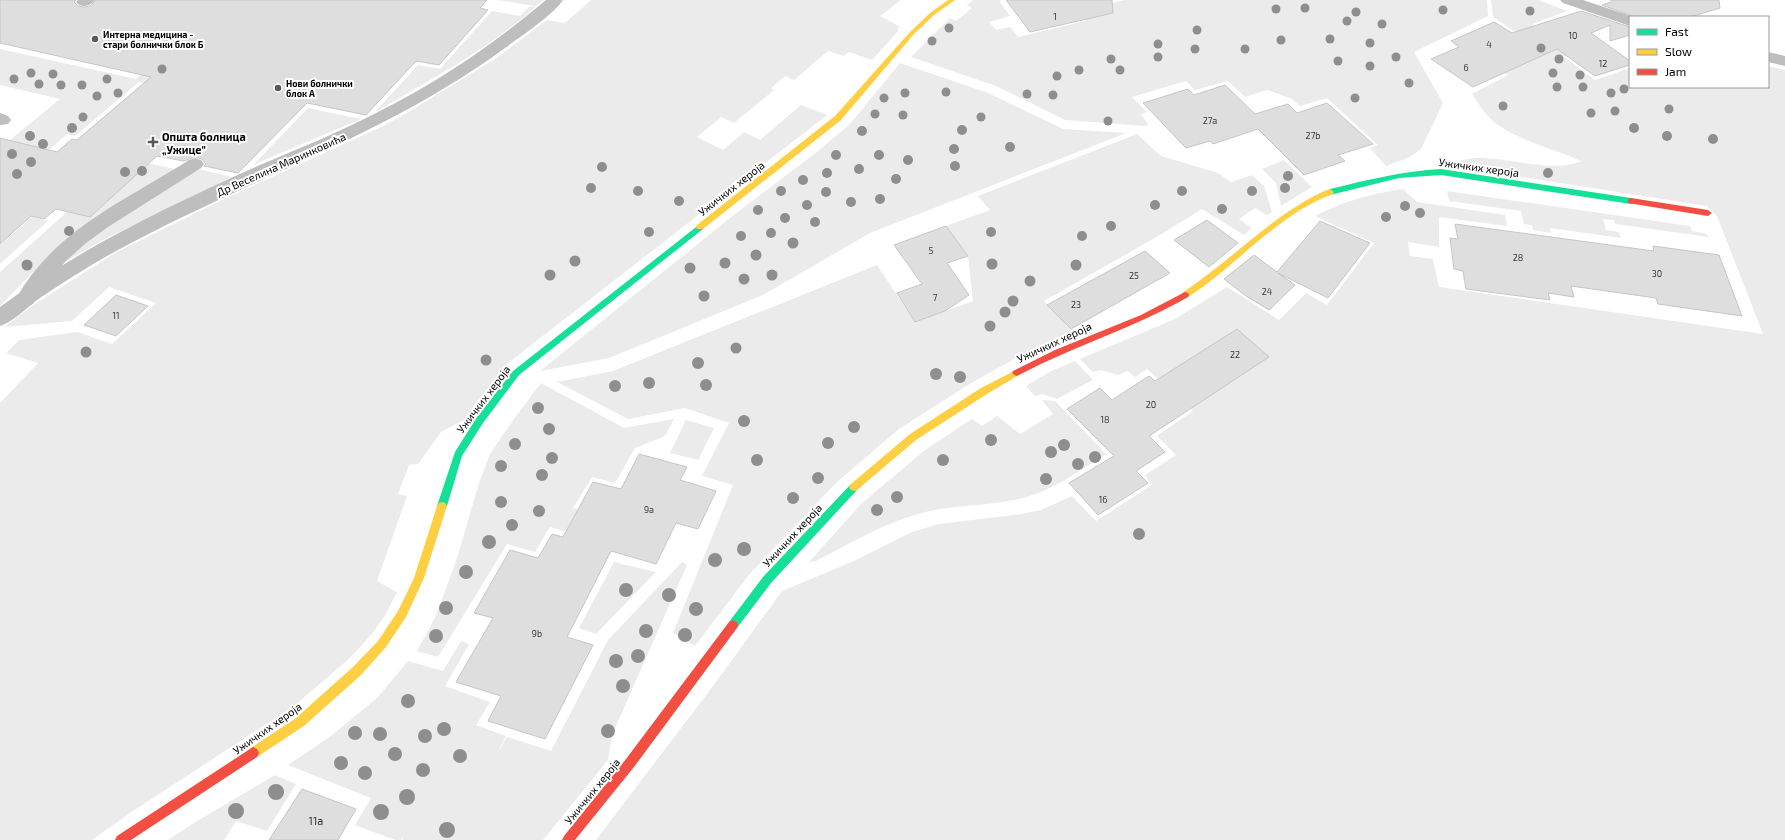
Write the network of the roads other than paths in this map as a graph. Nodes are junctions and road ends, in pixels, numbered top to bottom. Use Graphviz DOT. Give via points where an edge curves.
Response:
graph roads {
  1 [pos="555,0"];
  2 [pos="952,0"];
  3 [pos="1568,0"];
  4 [pos="1629,21"];
  5 [pos="1769,57"];
  6 [pos="1785,61"];
  7 [pos="195,164"];
  8 [pos="1708,213"];
  9 [pos="26,299"];
  10 [pos="0,318"];
  11 [pos="121,840"];
  12 [pos="568,840"];
  1 -- 9 [label="street, Др Веселина Маринковића" via="490,53 392,112 358,130 182,209 65,272"];
  2 -- 11 [label="street, Ужичких хероја" via="912,33 838,118 516,373 480,420 458,455 419,578 402,614 382,644 357,671 300,722"];
  3 -- 4 [label="street"];
  5 -- 6 [label="street"];
  7 -- 9 [label="street" via="71,243 35,282"];
  8 -- 12 [label="street, Ужичких хероја" via="1442,172 1418,172 1376,179 1321,195 1279,221 1206,282 1164,308 1040,359 912,437 848,492 767,580 630,763"];
  9 -- 10 [label="street, Др Веселина Маринковића"];
}
